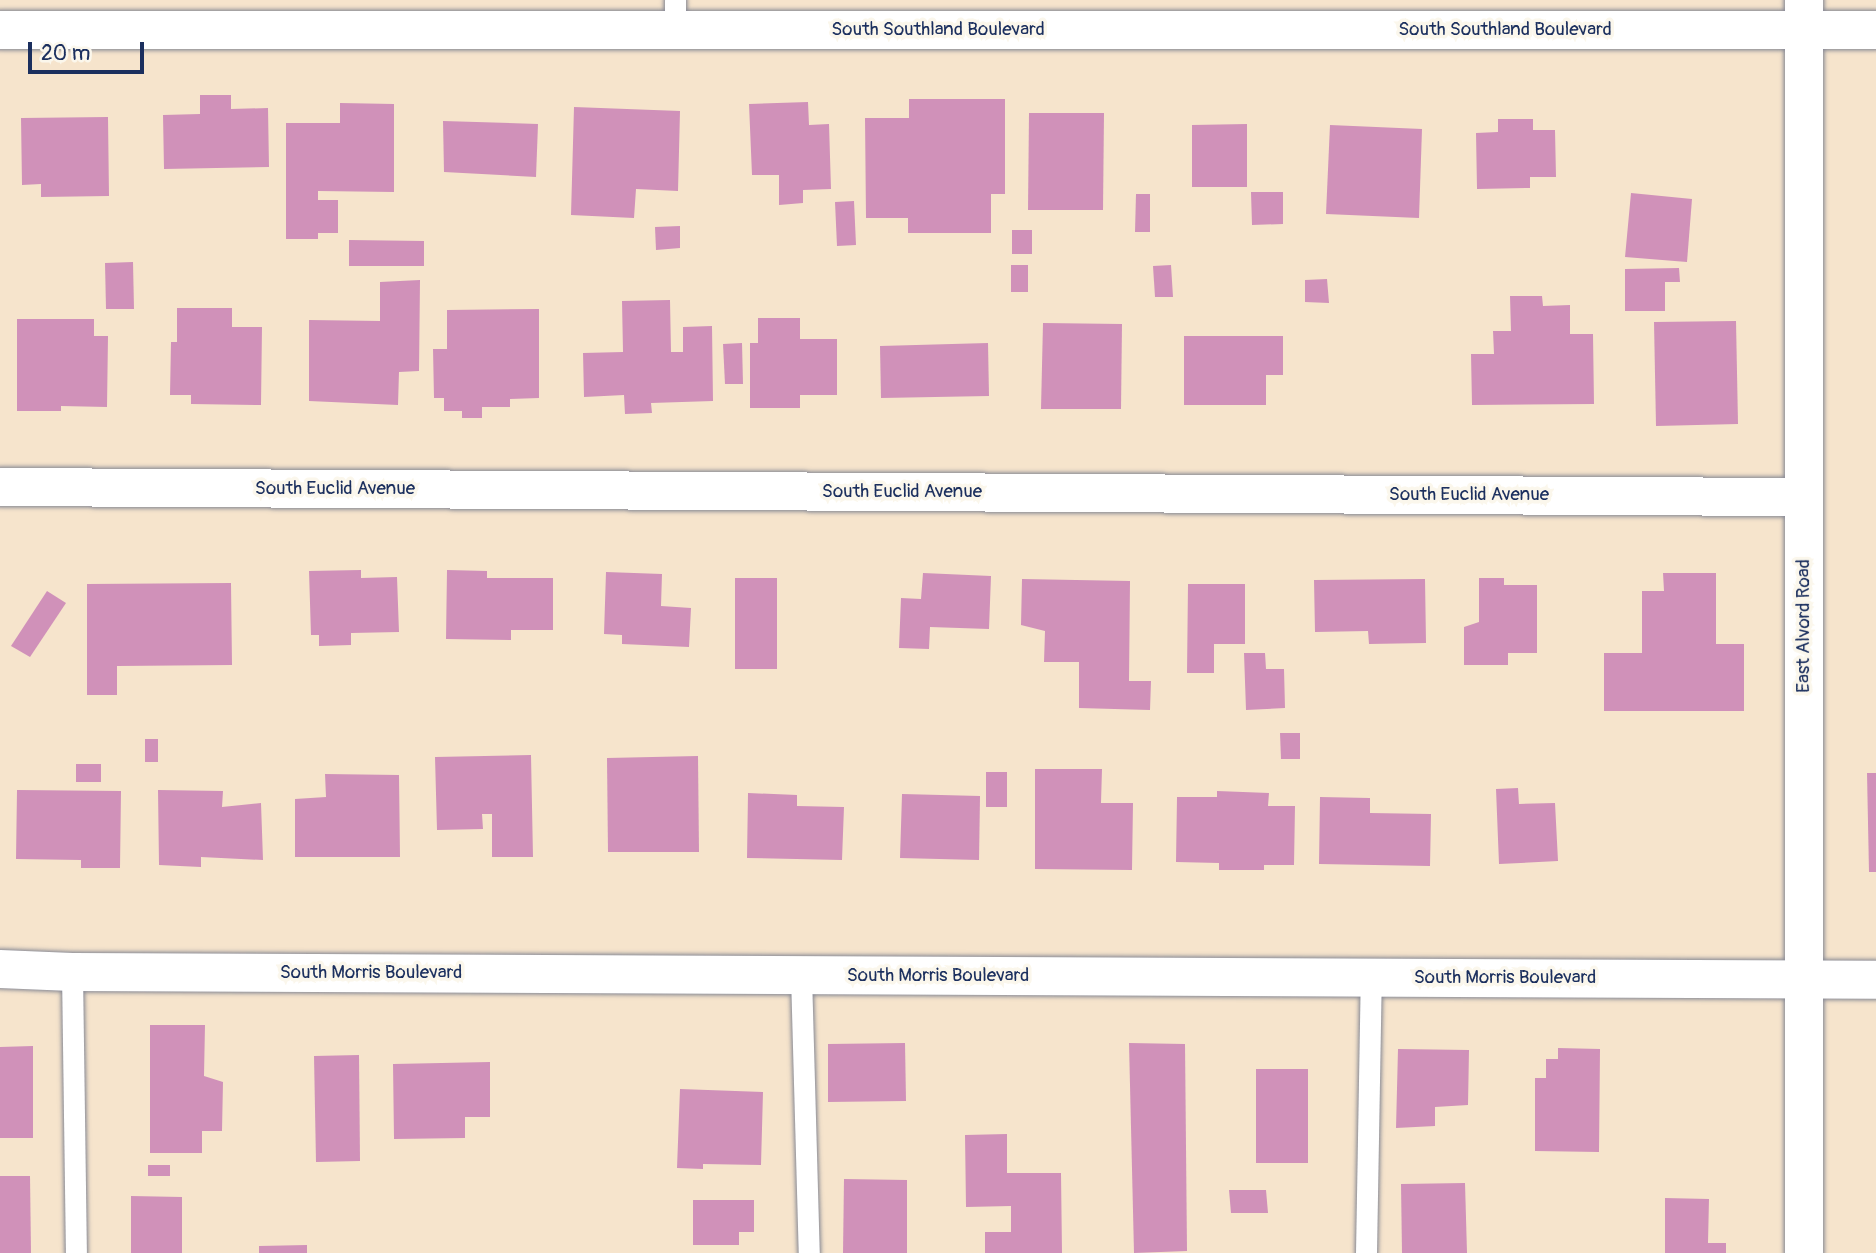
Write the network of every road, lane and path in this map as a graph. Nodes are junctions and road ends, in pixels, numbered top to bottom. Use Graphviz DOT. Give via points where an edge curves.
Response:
graph roads {
  1 [pos="675,15"];
  2 [pos="1803,15"];
  3 [pos="0,30"];
  4 [pos="1876,30"];
  5 [pos="0,487"];
  6 [pos="1804,497"];
  7 [pos="0,969"];
  8 [pos="72,972"];
  9 [pos="802,975"];
  10 [pos="1371,978"];
  11 [pos="1804,979"];
  12 [pos="1876,979"];
  13 [pos="76,1253"];
  14 [pos="809,1253"];
  15 [pos="1366,1253"];
  16 [pos="1804,1253"];
  1 -- 2 [label="street, South Southland Boulevard"];
  1 -- 3 [label="street, South Southland Boulevard"];
  2 -- 4 [label="street, South Southland Boulevard"];
  2 -- 6 [label="street, East Alvord Road"];
  5 -- 6 [label="street, South Euclid Avenue"];
  6 -- 11 [label="street, East Alvord Road"];
  7 -- 8 [label="street, South Morris Boulevard"];
  8 -- 9 [label="street, South Morris Boulevard"];
  8 -- 13 [label="lane"];
  9 -- 10 [label="street, South Morris Boulevard"];
  9 -- 14 [label="lane"];
  10 -- 11 [label="street, South Morris Boulevard"];
  10 -- 15 [label="lane"];
  11 -- 12 [label="street, South Morris Boulevard"];
  11 -- 16 [label="street, East Alvord Road"];
}
